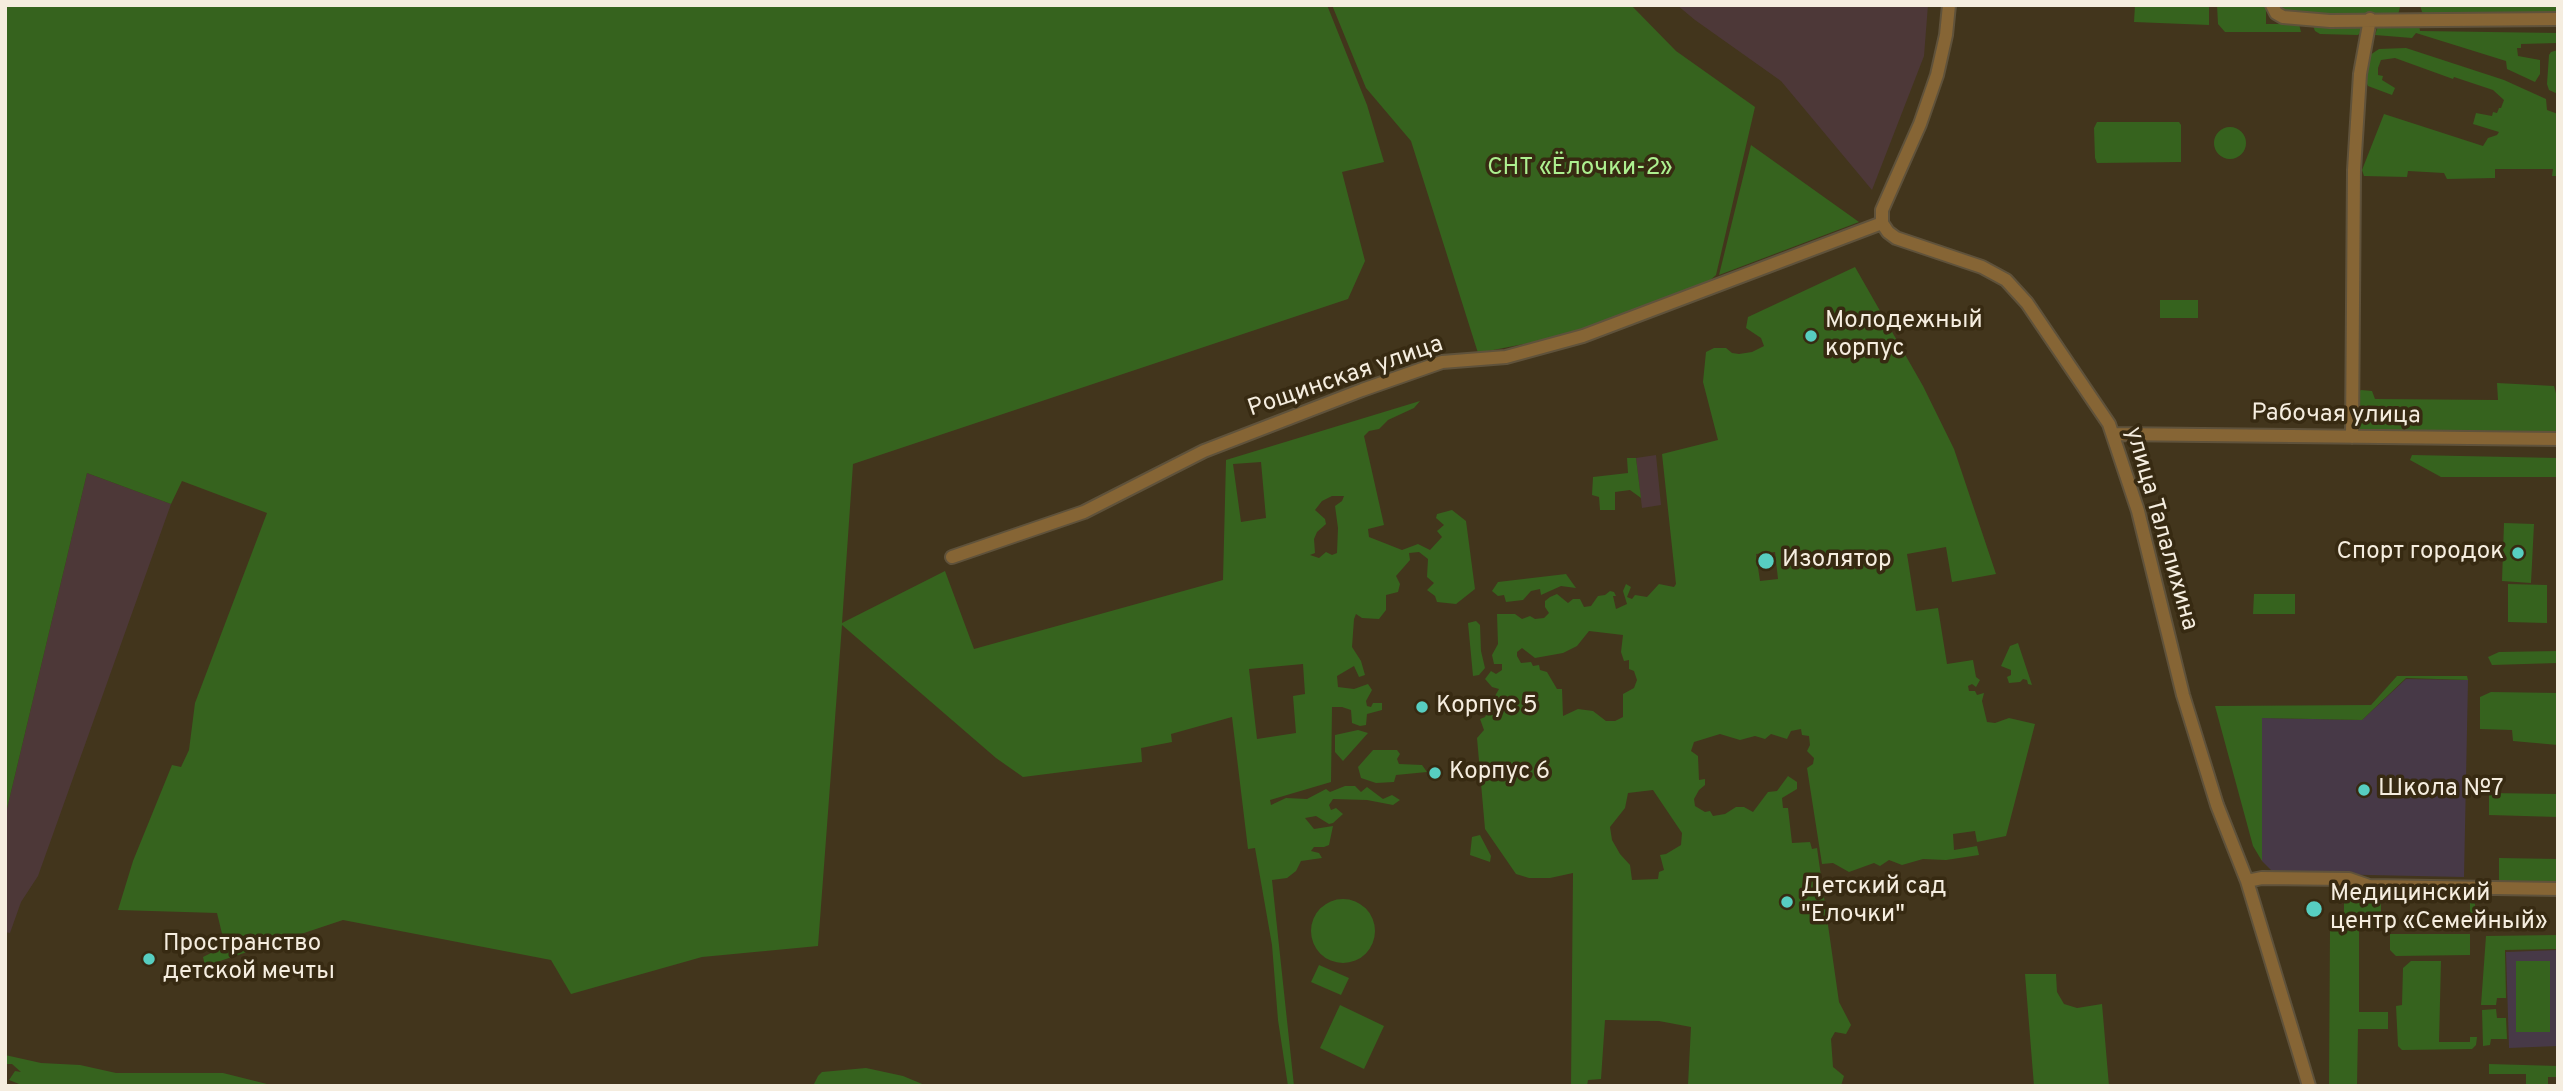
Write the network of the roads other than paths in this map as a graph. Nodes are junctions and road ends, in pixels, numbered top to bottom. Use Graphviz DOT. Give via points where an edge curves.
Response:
graph roads {
  1 [pos="1949,5"];
  2 [pos="2272,5"];
  3 [pos="2370,19"];
  4 [pos="2558,19"];
  5 [pos="1882,223"];
  6 [pos="2113,434"];
  7 [pos="2352,437"];
  8 [pos="2558,439"];
  9 [pos="951,557"];
  10 [pos="2247,881"];
  11 [pos="2558,889"];
  12 [pos="2309,1086"];
  1 -- 5 [label="street" via="1937,75 1882,210"];
  2 -- 3 [label="street" via="2285,18"];
  3 -- 4 [label="street"];
  3 -- 7 [label="street" via="2360,74 2354,170"];
  5 -- 6 [label="street, улица Талалихина" via="1893,236 1982,267 2010,284 2104,414"];
  5 -- 9 [label="street, Рощинская улица" via="1583,336 1506,357 1442,362 1362,390 1204,451 1084,512"];
  6 -- 7 [label="street, Рабочая улица"];
  6 -- 10 [label="street, улица Талалихина" via="2138,511 2183,695 2217,805"];
  7 -- 8 [label="street, Рабочая улица"];
  10 -- 11 [label="street" via="2349,879 2369,886"];
  10 -- 12 [label="street, улица Талалихина"];
}
